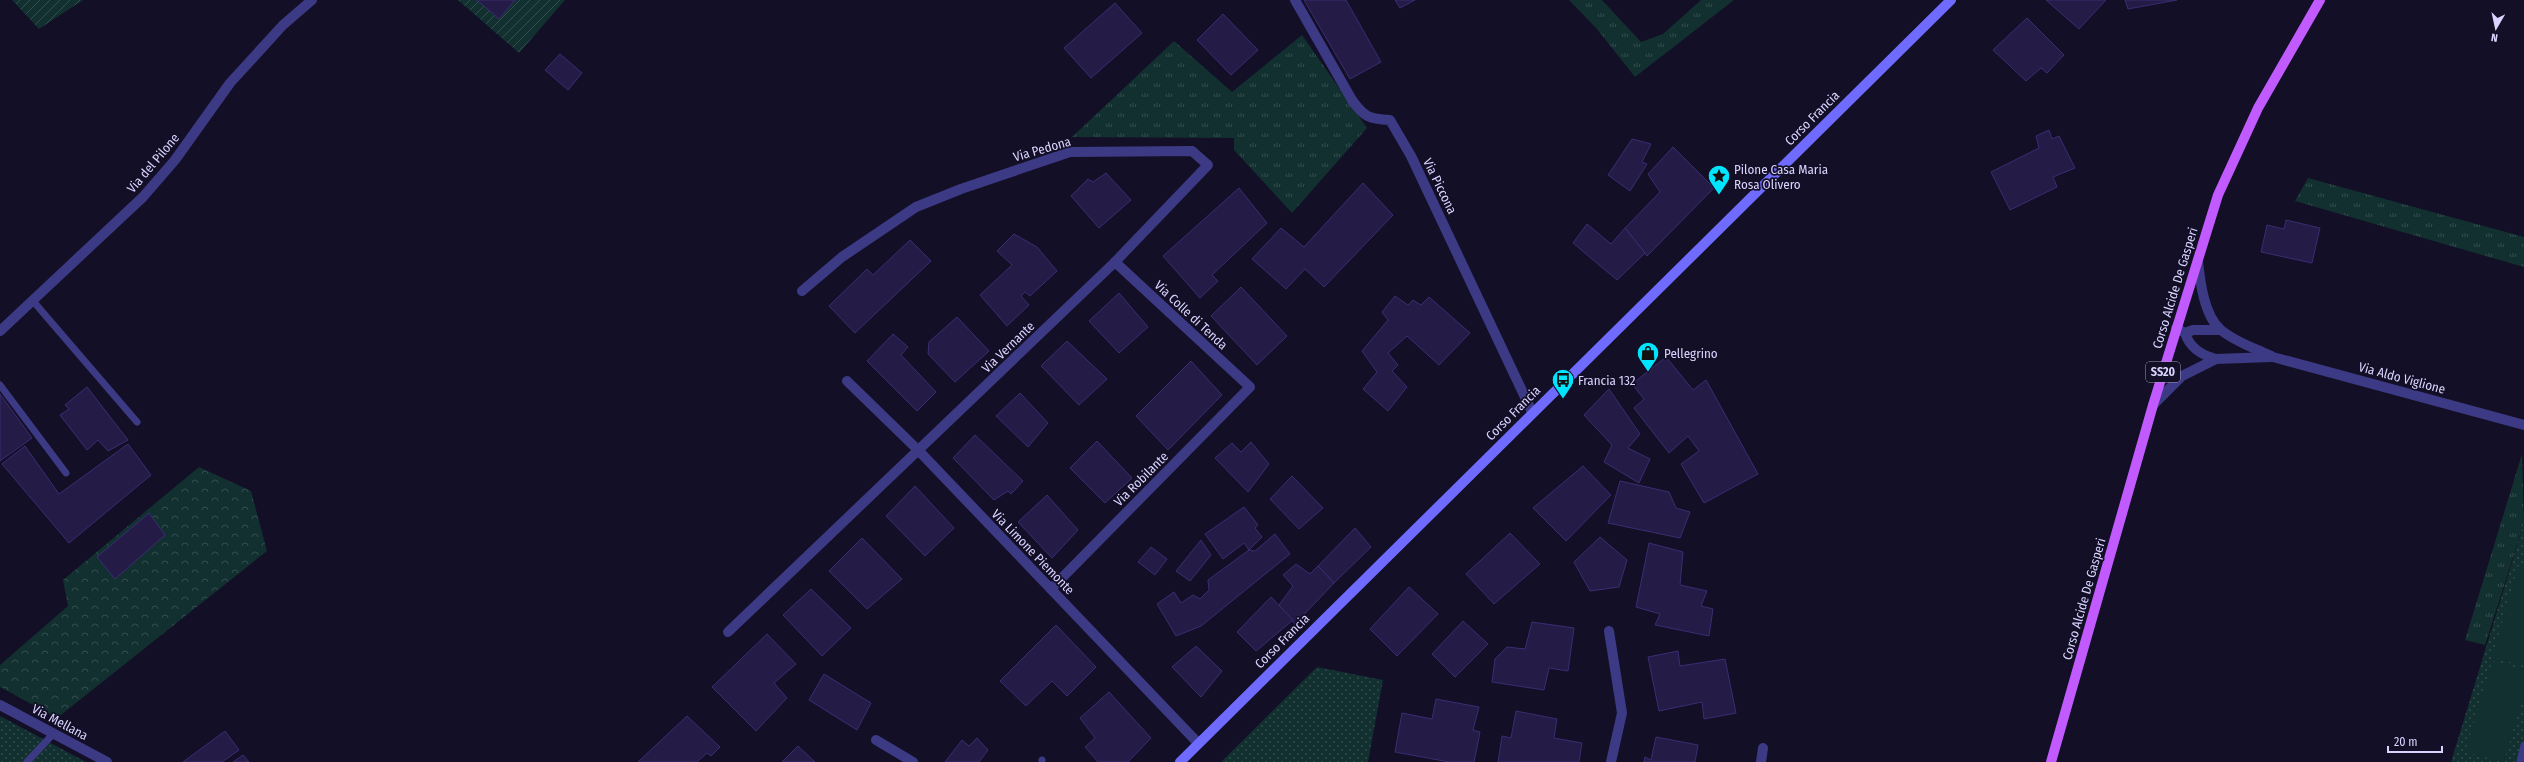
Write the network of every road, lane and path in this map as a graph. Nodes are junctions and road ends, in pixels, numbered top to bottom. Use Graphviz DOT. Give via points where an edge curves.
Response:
graph roads {
  1 [pos="312,0"];
  2 [pos="1295,0"];
  3 [pos="1951,0"];
  4 [pos="2320,0"];
  5 [pos="2198,257"];
  6 [pos="1115,262"];
  7 [pos="802,291"];
  8 [pos="33,301"];
  9 [pos="2220,330"];
  10 [pos="0,331"];
  11 [pos="2181,331"];
  12 [pos="2273,357"];
  13 [pos="2216,359"];
  14 [pos="847,381"];
  15 [pos="0,385"];
  16 [pos="1250,387"];
  17 [pos="2153,405"];
  18 [pos="1532,412"];
  19 [pos="137,422"];
  20 [pos="2524,425"];
  21 [pos="919,451"];
  22 [pos="66,473"];
  23 [pos="1051,589"];
  24 [pos="1609,631"];
  25 [pos="728,632"];
  26 [pos="0,704"];
  27 [pos="54,733"];
  28 [pos="876,740"];
  29 [pos="1198,743"];
  30 [pos="2524,746"];
  31 [pos="1763,748"];
  32 [pos="27,762"];
  33 [pos="107,762"];
  34 [pos="913,762"];
  35 [pos="1180,762"];
  36 [pos="1611,762"];
  37 [pos="1761,762"];
  38 [pos="2051,762"];
  39 [pos="2520,762"];
  1 -- 8 [label="street, Via del Pilone" via="283,25 230,83 175,160 143,197"];
  2 -- 18 [label="street, Via Piccona" via="1359,110 1370,117 1390,120 1411,156"];
  3 -- 18 [label="main road, Corso Francia"];
  4 -- 5 [label="main road, Corso Alcide De Gasperi / SS20" via="2258,108 2218,195"];
  5 -- 9 [label="street" via="2201,290 2206,307"];
  5 -- 11 [label="main road, Corso Alcide De Gasperi / SS20"];
  6 -- 7 [label="street, Via Pedona" via="1208,165 1192,151 1070,152 961,189 916,207 842,257"];
  6 -- 16 [label="street, Via Colle di Tenda"];
  6 -- 21 [label="street, Via Vernante"];
  8 -- 10 [label="street, Via del Pilone"];
  8 -- 19 [label="lane"];
  9 -- 11 [label="street, Via Aldo Viglione"];
  9 -- 12 [label="street, Via Aldo Viglione"];
  11 -- 13 [label="street, Via Aldo Viglione" via="2202,355"];
  11 -- 17 [label="main road, Corso Alcide De Gasperi / SS20"];
  12 -- 13 [label="street, Via Aldo Viglione"];
  12 -- 20 [label="street, Via Aldo Viglione"];
  13 -- 17 [label="street, Via Aldo Viglione" via="2182,376"];
  14 -- 21 [label="street, Via Limone Piemonte"];
  15 -- 22 [label="lane"];
  16 -- 23 [label="street, Via Robilante"];
  17 -- 38 [label="main road, Corso Alcide De Gasperi / SS20"];
  18 -- 29 [label="main road, Corso Francia"];
  21 -- 23 [label="street, Via Limone Piemonte"];
  21 -- 25 [label="street, Via Vernante"];
  23 -- 29 [label="street, Via Limone Piemonte"];
  24 -- 36 [label="street" via="1622,713"];
  26 -- 27 [label="street, Via Mellana"];
  27 -- 32 [label="lane"];
  27 -- 33 [label="street, Via Mellana"];
  28 -- 34 [label="street"];
  29 -- 35 [label="main road, Corso Francia"];
  30 -- 39 [label="lane"];
  31 -- 37 [label="street"];
}
